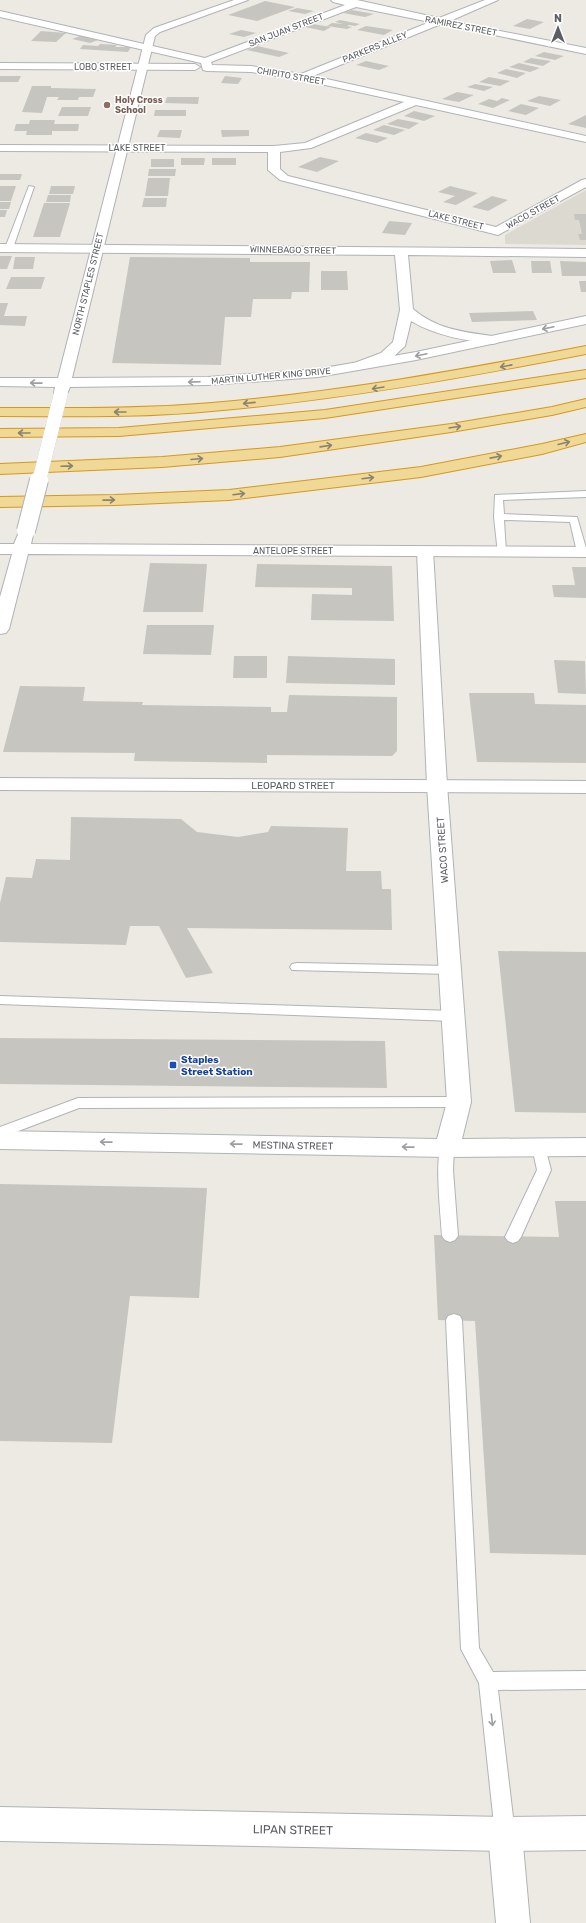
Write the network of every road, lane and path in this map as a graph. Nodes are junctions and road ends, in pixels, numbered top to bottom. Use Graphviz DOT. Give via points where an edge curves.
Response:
graph roads {
  1 [pos="243,0"];
  2 [pos="336,0"];
  3 [pos="366,0"];
  4 [pos="493,0"];
  5 [pos="356,4"];
  6 [pos="0,14"];
  7 [pos="440,22"];
  8 [pos="148,47"];
  9 [pos="586,51"];
  10 [pos="206,64"];
  11 [pos="0,66"];
  12 [pos="144,67"];
  13 [pos="302,77"];
  14 [pos="414,102"];
  15 [pos="586,140"];
  16 [pos="0,148"];
  17 [pos="121,148"];
  18 [pos="274,149"];
  19 [pos="586,182"];
  20 [pos="31,187"];
  21 [pos="498,231"];
  22 [pos="5,248"];
  23 [pos="98,248"];
  24 [pos="401,252"];
  25 [pos="500,252"];
  26 [pos="586,253"];
  27 [pos="407,310"];
  28 [pos="586,320"];
  29 [pos="492,340"];
  30 [pos="586,350"];
  31 [pos="362,366"];
  32 [pos="586,374"];
  33 [pos="0,382"];
  34 [pos="62,388"];
  35 [pos="586,403"];
  36 [pos="0,412"];
  37 [pos="0,433"];
  38 [pos="586,438"];
  39 [pos="0,469"];
  40 [pos="586,494"];
  41 [pos="0,502"];
  42 [pos="499,517"];
  43 [pos="586,517"];
  44 [pos="574,519"];
  45 [pos="0,548"];
  46 [pos="21,549"];
  47 [pos="426,552"];
  48 [pos="501,552"];
  49 [pos="584,552"];
  50 [pos="0,629"];
  51 [pos="0,784"];
  52 [pos="437,785"];
  53 [pos="586,787"];
  54 [pos="298,968"];
  55 [pos="449,970"];
  56 [pos="0,1000"];
  57 [pos="453,1016"];
  58 [pos="459,1102"];
  59 [pos="0,1133"];
  60 [pos="0,1140"];
  61 [pos="539,1147"];
  62 [pos="586,1147"];
  63 [pos="447,1148"];
  64 [pos="450,1236"];
  65 [pos="513,1237"];
  66 [pos="454,1320"];
  67 [pos="586,1680"];
  68 [pos="488,1681"];
  69 [pos="0,1824"];
  70 [pos="586,1833"];
  71 [pos="505,1834"];
  72 [pos="513,1923"];
  1 -- 8 [label="street, NORTH STAPLES STREET" via="157,30 151,35"];
  2 -- 5 [label="street, RAMIREZ STREET"];
  3 -- 5 [label="street, SAN JUAN STREET"];
  4 -- 7 [label="street, PARKERS ALLEY"];
  5 -- 7 [label="street, RAMIREZ STREET"];
  5 -- 10 [label="street, SAN JUAN STREET"];
  6 -- 8 [label="street, CHIPITO STREET"];
  7 -- 9 [label="street, RAMIREZ STREET"];
  7 -- 13 [label="street, PARKERS ALLEY"];
  8 -- 10 [label="street, CHIPITO STREET"];
  8 -- 12 [label="street, NORTH STAPLES STREET"];
  10 -- 12 [label="street, LOBO STREET"];
  10 -- 13 [label="street, CHIPITO STREET"];
  11 -- 12 [label="street, LOBO STREET"];
  12 -- 17 [label="street, NORTH STAPLES STREET"];
  13 -- 14 [label="street, CHIPITO STREET"];
  14 -- 15 [label="street, CHIPITO STREET"];
  14 -- 18 [label="street, LAKE STREET" via="307,146"];
  16 -- 17 [label="street, LAKE STREET"];
  17 -- 18 [label="street, LAKE STREET"];
  17 -- 23 [label="street, NORTH STAPLES STREET"];
  18 -- 21 [label="street, LAKE STREET" via="274,170 284,178"];
  19 -- 21 [label="street, WACO STREET"];
  20 -- 22 [label="lane"];
  21 -- 25 [label="street, WACO STREET"];
  22 -- 23 [label="street, WINNEBAGO STREET"];
  23 -- 24 [label="street, WINNEBAGO STREET"];
  23 -- 34 [label="street, NORTH STAPLES STREET"];
  24 -- 25 [label="street, WINNEBAGO STREET"];
  24 -- 27 [label="street"];
  25 -- 26 [label="street, WINNEBAGO STREET"];
  27 -- 29 [label="street" via="419,321 442,331"];
  27 -- 31 [label="street" via="400,343 386,356"];
  28 -- 29 [label="street, MARTIN LUTHER KING DRIVE, one-way"];
  29 -- 31 [label="street, MARTIN LUTHER KING DRIVE, one-way"];
  30 -- 36 [label="highway, one-way" via="351,392 227,405 125,412"];
  31 -- 34 [label="street, MARTIN LUTHER KING DRIVE, one-way" via="318,373"];
  32 -- 37 [label="highway, one-way" via="325,414 119,432"];
  34 -- 33 [label="street, MARTIN LUTHER KING DRIVE, one-way"];
  34 -- 46 [label="street, NORTH STAPLES STREET, bridge"];
  39 -- 35 [label="highway, one-way" via="162,462 280,452 459,426"];
  41 -- 38 [label="highway, one-way" via="229,495 421,472"];
  40 -- 42 [label="lane" via="498,497"];
  42 -- 44 [label="lane"];
  42 -- 48 [label="lane"];
  43 -- 44 [label="lane"];
  44 -- 49 [label="lane"];
  45 -- 46 [label="street, ANTELOPE STREET"];
  46 -- 47 [label="street, ANTELOPE STREET"];
  46 -- 50 [label="street, NORTH STAPLES STREET"];
  47 -- 48 [label="street, ANTELOPE STREET"];
  47 -- 52 [label="street, WACO STREET"];
  48 -- 49 [label="street, ANTELOPE STREET"];
  51 -- 52 [label="street, LEOPARD STREET"];
  52 -- 53 [label="street, LEOPARD STREET"];
  52 -- 55 [label="street, WACO STREET"];
  54 -- 55 [label="lane"];
  55 -- 57 [label="street, WACO STREET"];
  56 -- 57 [label="lane"];
  57 -- 58 [label="street, WACO STREET"];
  58 -- 59 [label="lane" via="78,1103"];
  58 -- 63 [label="street, WACO STREET"];
  63 -- 60 [label="street, MESTINA STREET, one-way"];
  61 -- 62 [label="street, MESTINA STREET"];
  61 -- 63 [label="street, MESTINA STREET"];
  61 -- 65 [label="lane" via="544,1170"];
  63 -- 64 [label="lane"];
  66 -- 68 [label="lane" via="470,1649"];
  67 -- 68 [label="lane"];
  68 -- 71 [label="lane, one-way"];
  69 -- 71 [label="street, LIPAN STREET"];
  70 -- 71 [label="street, LIPAN STREET"];
  71 -- 72 [label="street"];
}
